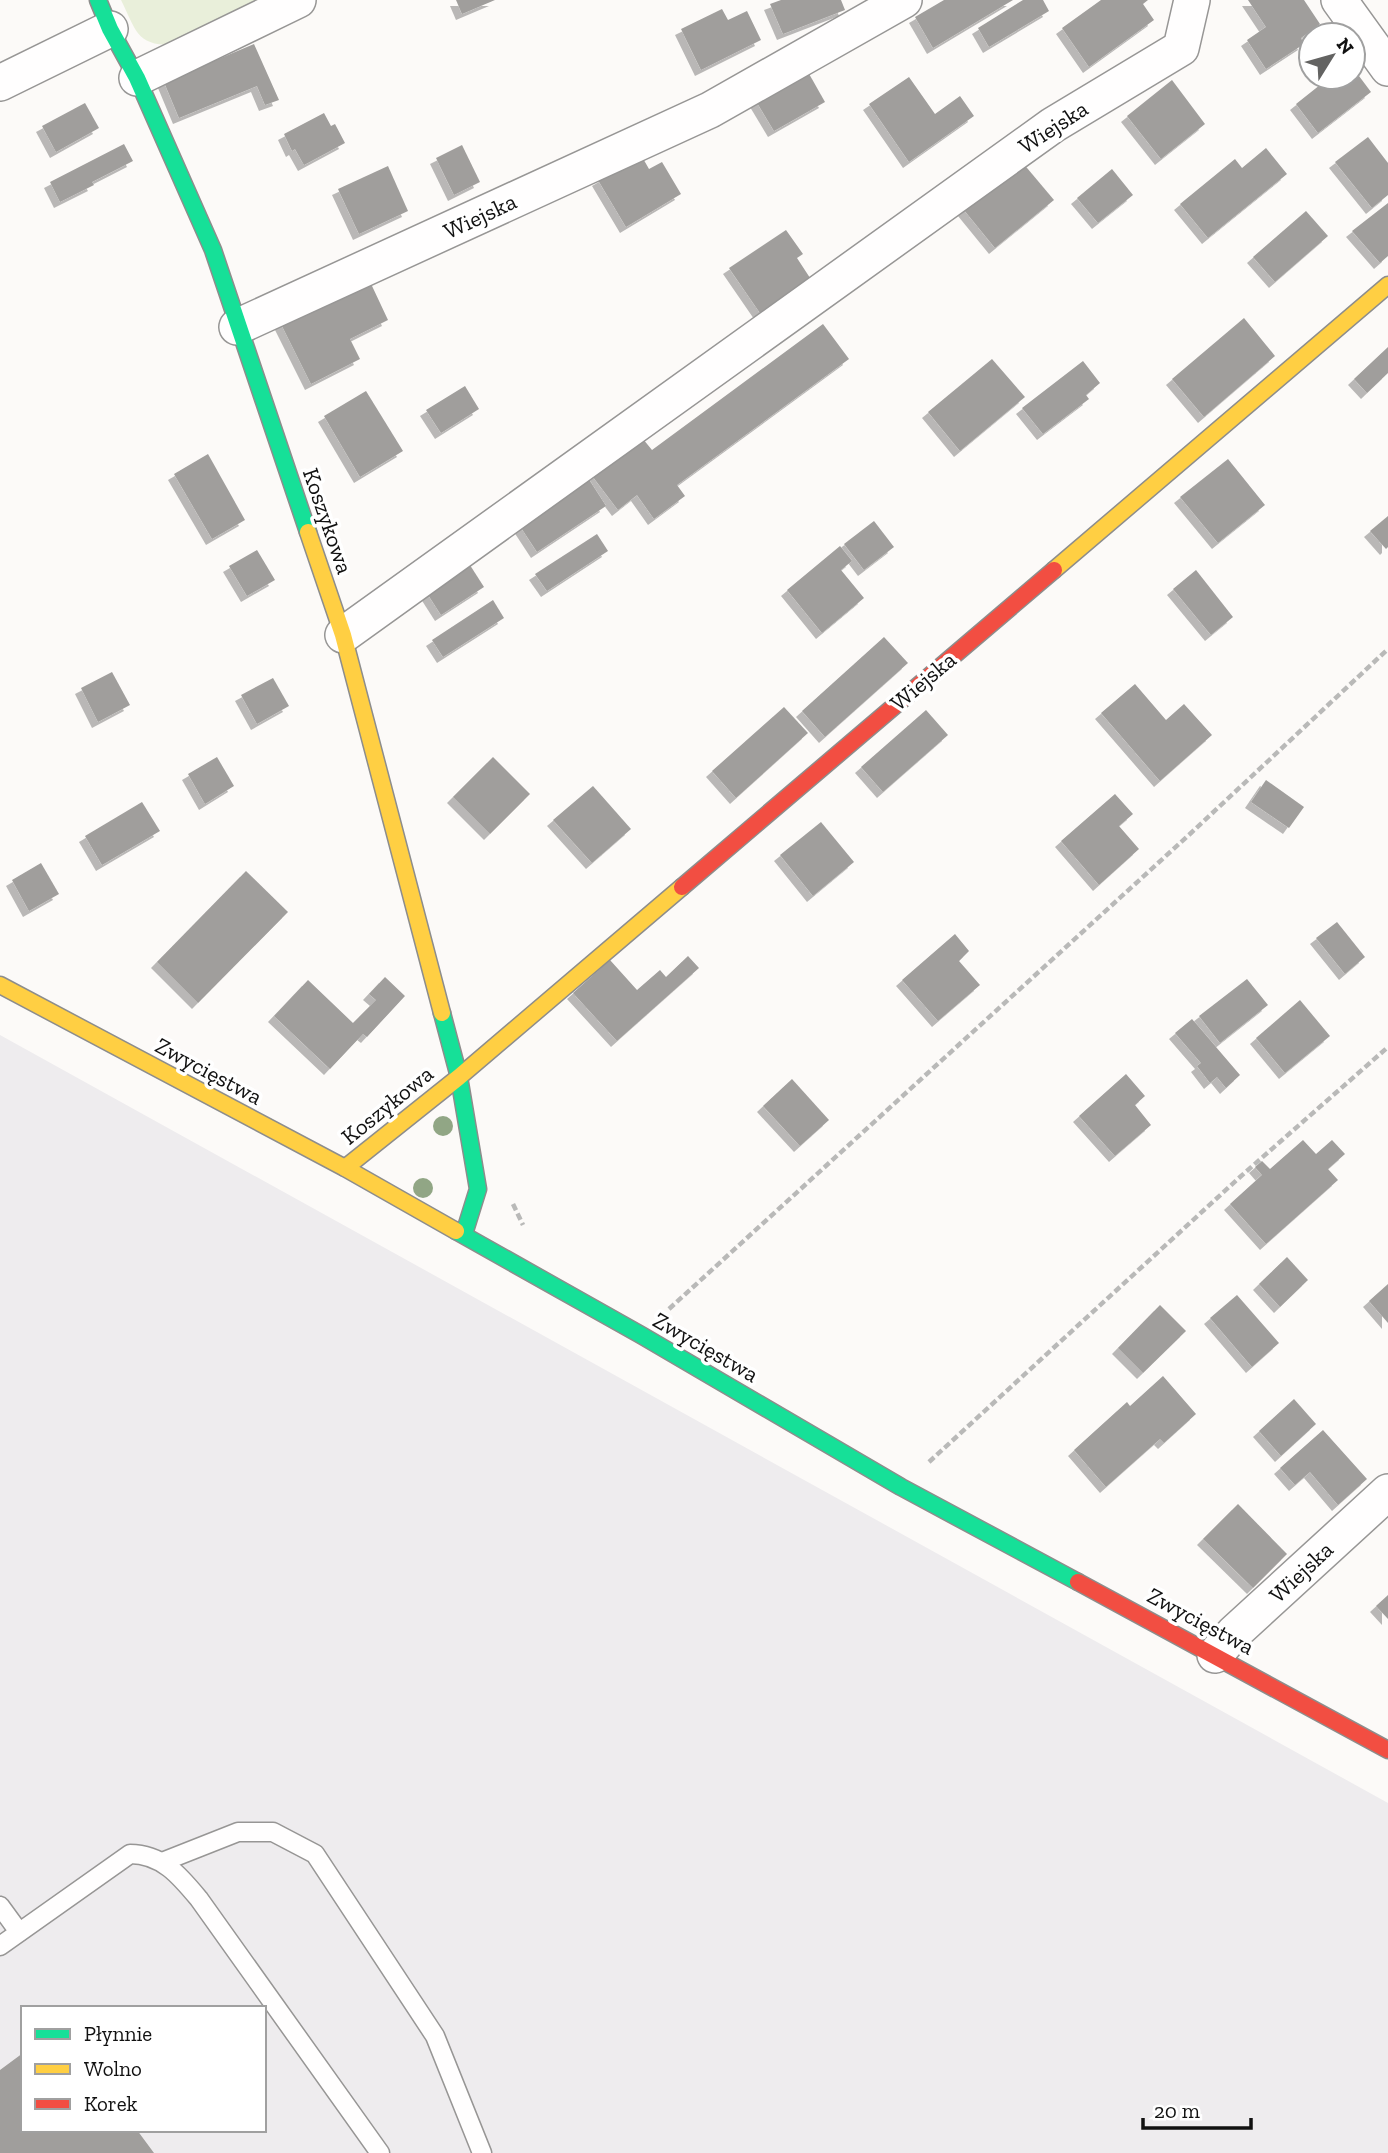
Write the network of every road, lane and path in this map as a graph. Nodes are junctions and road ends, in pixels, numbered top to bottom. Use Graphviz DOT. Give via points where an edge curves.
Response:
graph roads {
  1 [pos="298,0"];
  2 [pos="904,0"];
  3 [pos="1192,0"];
  4 [pos="1339,0"];
  5 [pos="104,15"];
  6 [pos="1388,68"];
  7 [pos="137,78"];
  8 [pos="0,83"];
  9 [pos="1388,285"];
  10 [pos="237,327"];
  11 [pos="343,635"];
  12 [pos="1388,649"];
  13 [pos="0,985"];
  14 [pos="1388,1047"];
  15 [pos="459,1077"];
  16 [pos="345,1168"];
  17 [pos="464,1234"];
  18 [pos="641,1335"];
  19 [pos="901,1487"];
  20 [pos="1388,1492"];
  21 [pos="1215,1655"];
  22 [pos="1388,1750"];
  23 [pos="162,1862"];
  24 [pos="0,1906"];
  25 [pos="19,1932"];
  26 [pos="0,1946"];
  27 [pos="380,2153"];
  28 [pos="482,2153"];
  1 -- 7 [label="street"];
  2 -- 10 [label="street, Wiejska" via="710,110"];
  3 -- 11 [label="street, Wiejska" via="1181,48 1052,125"];
  4 -- 6 [label="street"];
  5 -- 7 [label="street, Koszykowa"];
  5 -- 8 [label="street"];
  7 -- 10 [label="street, Koszykowa" via="213,250"];
  9 -- 15 [label="street, Wiejska"];
  10 -- 11 [label="street, Koszykowa"];
  11 -- 15 [label="street, Koszykowa"];
  12 -- 18 [label="path"];
  13 -- 16 [label="street, Zwycięstwa"];
  14 -- 19 [label="path"];
  15 -- 16 [label="street, Koszykowa"];
  15 -- 17 [label="street, Koszykowa" via="478,1189"];
  16 -- 17 [label="street, Zwycięstwa"];
  17 -- 18 [label="street, Zwycięstwa"];
  18 -- 19 [label="street, Zwycięstwa"];
  19 -- 21 [label="street, Zwycięstwa"];
  20 -- 21 [label="street, Wiejska"];
  21 -- 22 [label="street, Zwycięstwa"];
  23 -- 25 [label="lane" via="146,1854 130,1854"];
  23 -- 27 [label="lane" via="199,1899"];
  23 -- 28 [label="lane" via="238,1832 273,1832 315,1854 435,2036"];
  24 -- 25 [label="lane"];
  25 -- 26 [label="lane"];
}
